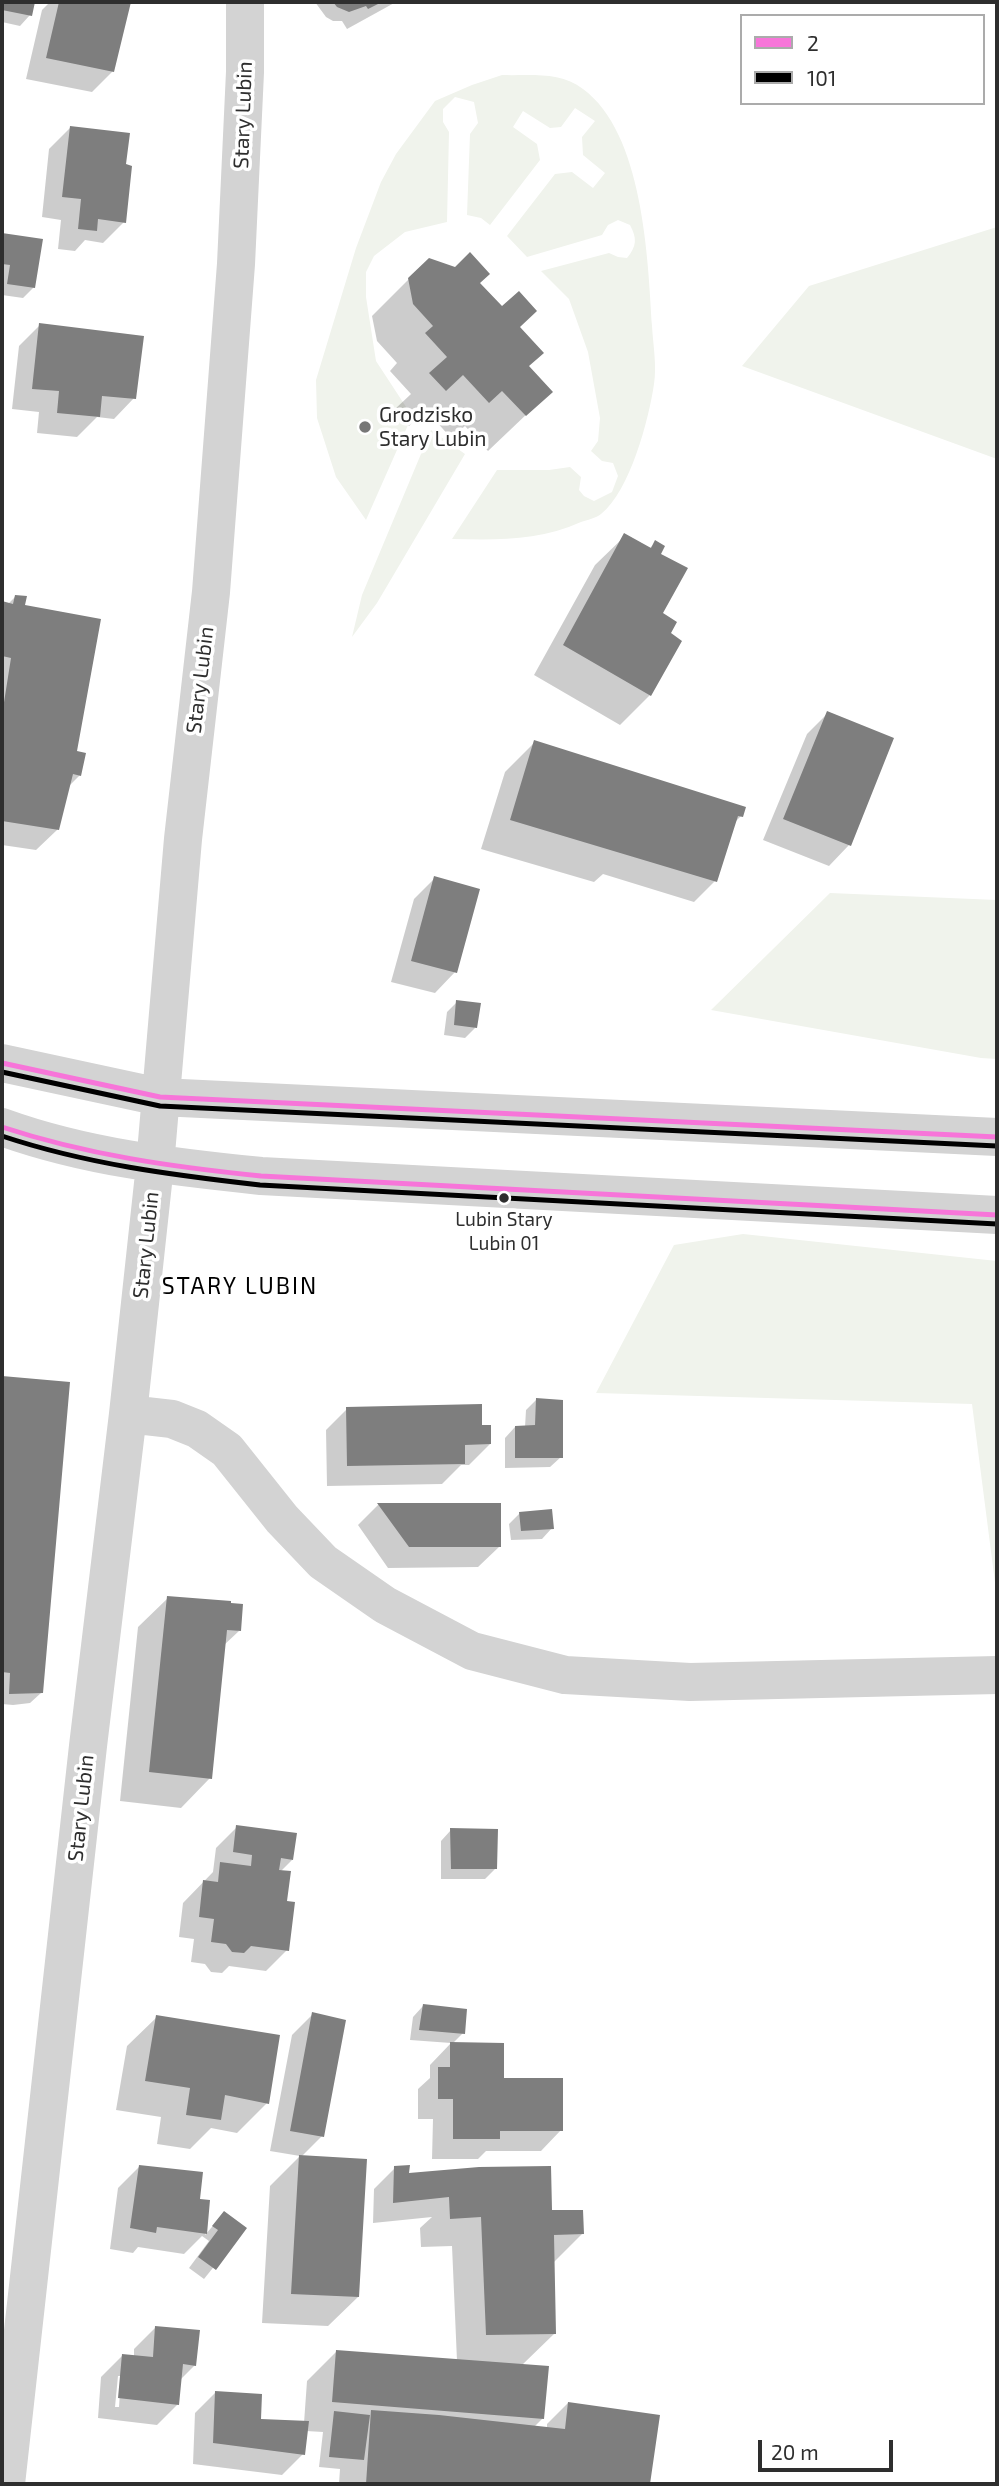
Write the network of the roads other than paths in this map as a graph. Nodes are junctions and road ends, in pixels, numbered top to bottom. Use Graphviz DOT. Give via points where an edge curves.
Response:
graph roads {
  1 [pos="245,2"];
  2 [pos="2,1063"];
  3 [pos="160,1097"];
  4 [pos="2,1127"];
  5 [pos="997,1136"];
  6 [pos="155,1165"];
  7 [pos="997,1215"];
  8 [pos="128,1413"];
  9 [pos="997,1675"];
  10 [pos="6,2484"];
  1 -- 3 [label="street, Stary Lubin" via="236,264 211,592"];
  2 -- 3 [label="street"];
  3 -- 5 [label="street"];
  3 -- 6 [label="street, Stary Lubin"];
  4 -- 6 [label="street"];
  6 -- 7 [label="street" via="261,1176"];
  6 -- 8 [label="street, Stary Lubin"];
  8 -- 9 [label="street" via="172,1419 197,1429 227,1450 323,1562 385,1605 472,1651 565,1675 690,1682"];
  8 -- 10 [label="street, Stary Lubin"];
}
